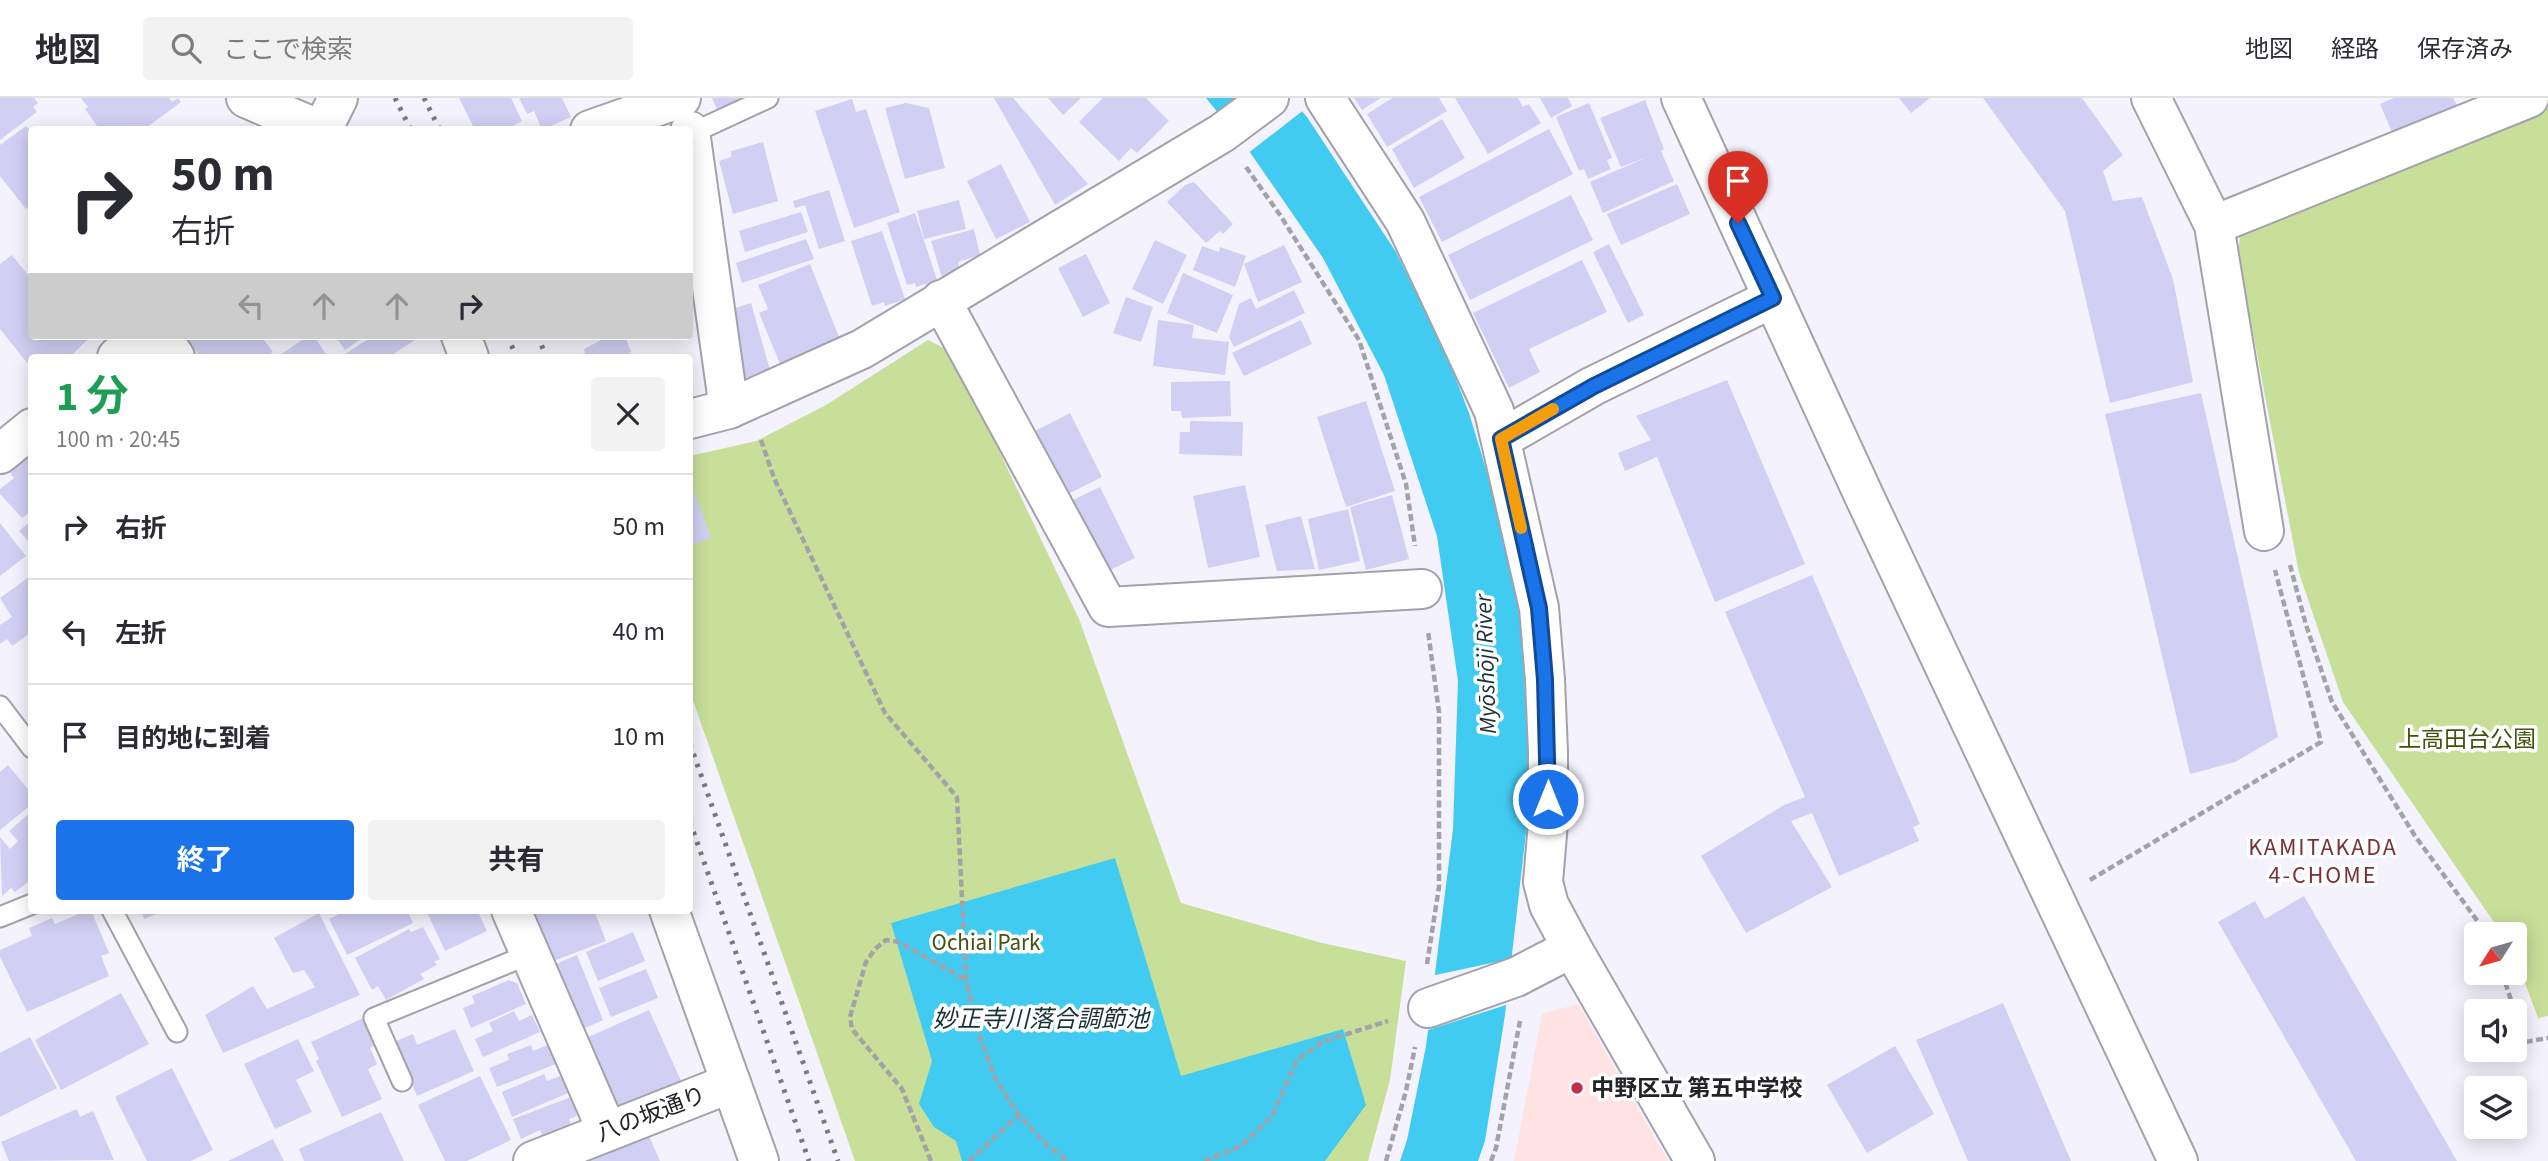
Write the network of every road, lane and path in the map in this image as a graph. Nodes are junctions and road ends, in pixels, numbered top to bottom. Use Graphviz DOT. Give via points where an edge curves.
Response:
graph roads {
  1 [pos="246,98"];
  2 [pos="338,98"];
  3 [pos="683,98"];
  4 [pos="768,98"];
  5 [pos="1269,98"];
  6 [pos="1325,98"];
  7 [pos="1681,98"];
  8 [pos="2151,98"];
  9 [pos="2504,103"];
  10 [pos="312,126"];
  11 [pos="323,126"];
  12 [pos="602,126"];
  13 [pos="689,126"];
  14 [pos="1226,130"];
  15 [pos="693,131"];
  16 [pos="693,149"];
  17 [pos="2214,225"];
  18 [pos="1773,298"];
  19 [pos="942,300"];
  20 [pos="137,340"];
  21 [pos="121,354"];
  22 [pos="738,405"];
  23 [pos="693,418"];
  24 [pos="28,431"];
  25 [pos="1501,439"];
  26 [pos="0,454"];
  27 [pos="2264,531"];
  28 [pos="1422,589"];
  29 [pos="0,706"];
  30 [pos="28,743"];
  31 [pos="2055,901"];
  32 [pos="28,906"];
  33 [pos="114,914"];
  34 [pos="513,914"];
  35 [pos="670,914"];
  36 [pos="0,917"];
  37 [pos="2478,922"];
  38 [pos="1572,948"];
  39 [pos="530,954"];
  40 [pos="1516,977"];
  41 [pos="966,980"];
  42 [pos="2506,985"];
  43 [pos="1424,1009"];
  44 [pos="177,1032"];
  45 [pos="2548,1038"];
  46 [pos="402,1081"];
  47 [pos="731,1083"];
  48 [pos="1019,1115"];
  49 [pos="607,1131"];
  50 [pos="970,1160"];
  51 [pos="533,1161"];
  52 [pos="759,1161"];
  53 [pos="931,1161"];
  54 [pos="1068,1161"];
  55 [pos="1204,1161"];
  56 [pos="1386,1161"];
  57 [pos="1492,1161"];
  58 [pos="1695,1161"];
  59 [pos="2178,1161"];
  1 -- 10 [label="street"];
  2 -- 11 [label="street"];
  3 -- 12 [label="street"];
  3 -- 13 [label="street"];
  4 -- 15 [label="lane"];
  5 -- 14 [label="street"];
  6 -- 25 [label="street" via="1405,221 1494,411"];
  7 -- 18 [label="street"];
  8 -- 17 [label="street"];
  9 -- 17 [label="street"];
  14 -- 19 [label="street"];
  14 -- 28 [label="path" via="1359,340 1406,484"];
  16 -- 22 [label="street"];
  17 -- 27 [label="street"];
  18 -- 25 [label="street" via="1594,386"];
  18 -- 31 [label="street"];
  19 -- 22 [label="street" via="862,349"];
  19 -- 28 [label="street" via="1108,607"];
  20 -- 21 [label="street"];
  22 -- 23 [label="street"];
  22 -- 41 [label="path" via="885,713 957,797"];
  24 -- 26 [label="street"];
  25 -- 38 [label="street" via="1539,608 1548,752 1543,882 1549,905"];
  27 -- 31 [label="path" via="2321,741"];
  27 -- 37 [label="path" via="2283,536 2305,625 2332,702 2415,836"];
  28 -- 43 [label="path" via="1439,712 1439,887"];
  29 -- 30 [label="lane"];
  31 -- 59 [label="street"];
  32 -- 36 [label="lane"];
  33 -- 44 [label="lane"];
  34 -- 39 [label="street"];
  35 -- 47 [label="street"];
  38 -- 40 [label="street"];
  38 -- 58 [label="street"];
  39 -- 46 [label="lane" via="374,1018"];
  39 -- 49 [label="street"];
  40 -- 43 [label="street"];
  40 -- 57 [label="path" via="1520,1017"];
  41 -- 48 [label="path" via="995,1078"];
  41 -- 53 [label="path" via="899,942 887,940 866,962 850,1017 852,1028 902,1089"];
  42 -- 45 [label="path" via="2525,1042"];
  43 -- 55 [label="path" via="1322,1042 1297,1059 1272,1116 1241,1146"];
  43 -- 56 [label="path"];
  47 -- 49 [label="street, 八の坂通り"];
  47 -- 52 [label="street"];
  48 -- 50 [label="path"];
  48 -- 54 [label="path"];
  49 -- 51 [label="street, 八の坂通り"];
}
